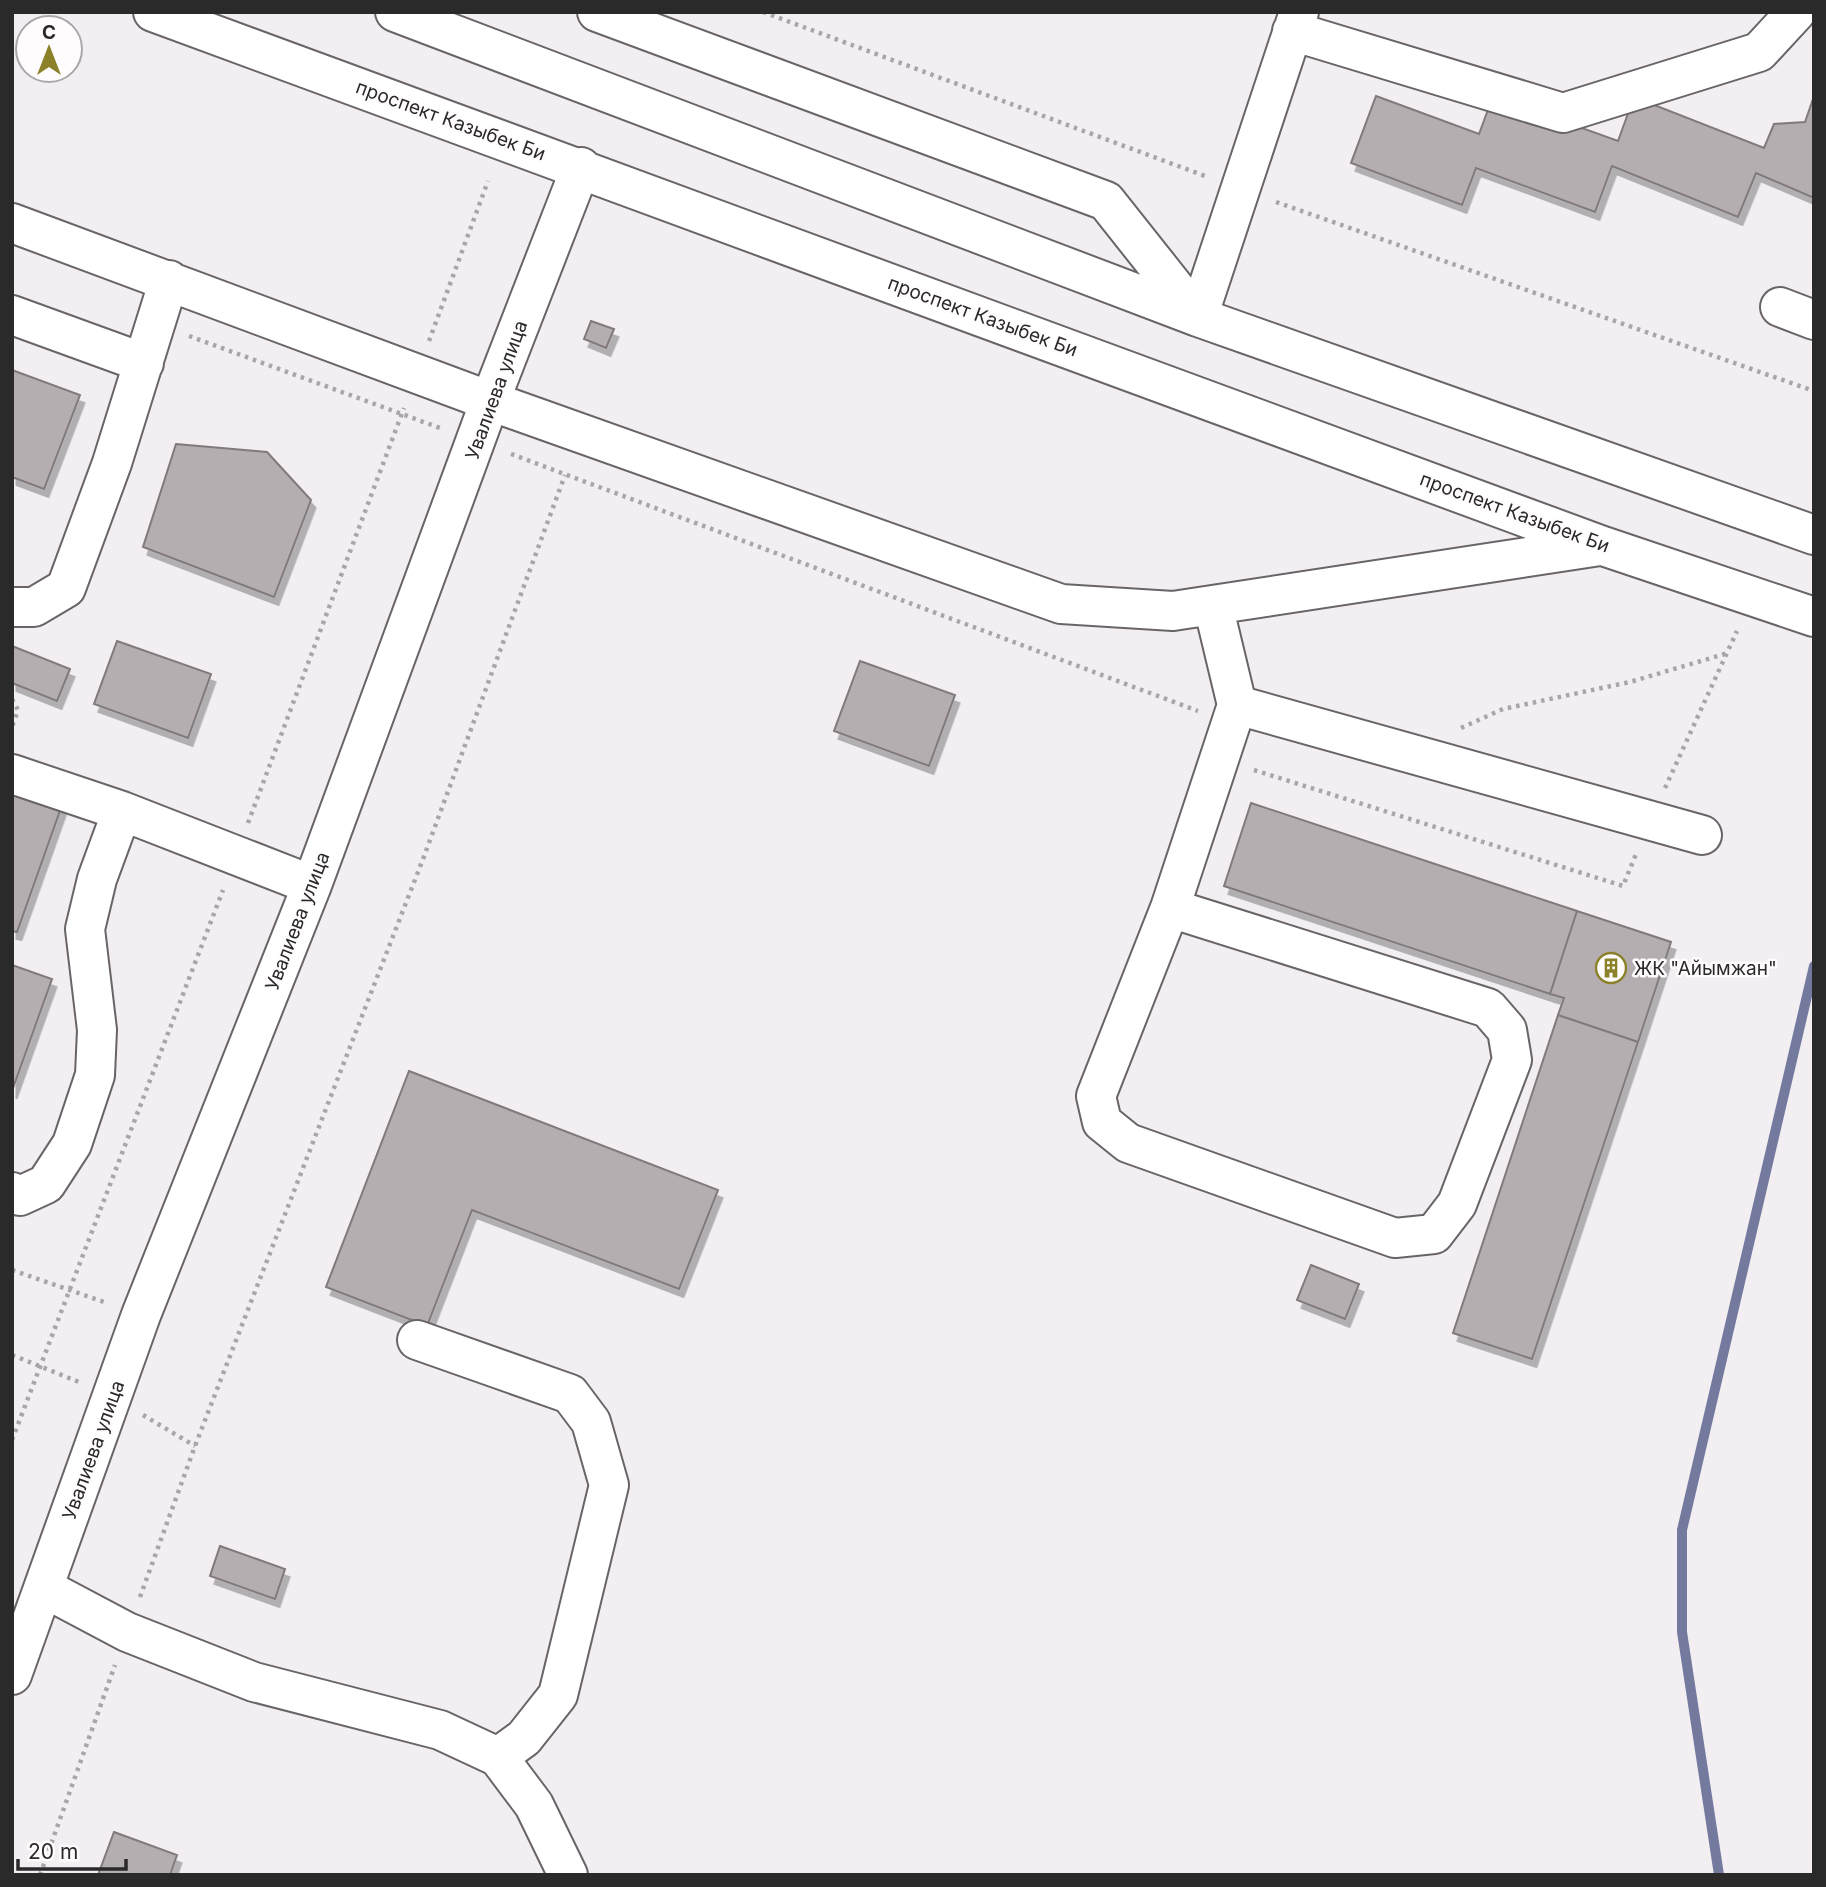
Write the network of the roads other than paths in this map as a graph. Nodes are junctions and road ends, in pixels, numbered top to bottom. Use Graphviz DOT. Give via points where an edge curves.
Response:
graph roads {
  1 [pos="153,12"];
  2 [pos="396,12"];
  3 [pos="597,12"];
  4 [pos="1796,12"];
  5 [pos="1296,22"];
  6 [pos="581,167"];
  7 [pos="12,223"];
  8 [pos="169,280"];
  9 [pos="12,314"];
  10 [pos="1198,317"];
  11 [pos="144,363"];
  12 [pos="490,401"];
  13 [pos="1814,535"];
  14 [pos="1603,546"];
  15 [pos="1213,605"];
  16 [pos="12,607"];
  17 [pos="1814,617"];
  18 [pos="1234,714"];
  19 [pos="12,774"];
  20 [pos="122,810"];
  21 [pos="1702,835"];
  22 [pos="312,886"];
  23 [pos="1170,908"];
  24 [pos="12,1192"];
  25 [pos="417,1340"];
  26 [pos="44,1588"];
  27 [pos="12,1675"];
  28 [pos="498,1757"];
  29 [pos="568,1875"];
  1 -- 6 [label="street, проспект Казыбек Би"];
  2 -- 10 [label="street"];
  3 -- 10 [label="street" via="1106,201"];
  4 -- 5 [label="street" via="1759,52 1563,114"];
  5 -- 10 [label="street"];
  6 -- 12 [label="street, Увалиева улица"];
  6 -- 14 [label="street, проспект Казыбек Би"];
  7 -- 8 [label="street"];
  8 -- 11 [label="street"];
  8 -- 12 [label="street"];
  9 -- 11 [label="street"];
  10 -- 13 [label="street"];
  11 -- 16 [label="street" via="66,588 34,607"];
  12 -- 15 [label="street" via="1061,604 1173,611"];
  12 -- 22 [label="street, Увалиева улица"];
  14 -- 15 [label="street"];
  14 -- 17 [label="street, проспект Казыбек Би"];
  15 -- 18 [label="street"];
  18 -- 21 [label="street" via="1406,752"];
  18 -- 23 [label="street"];
  19 -- 20 [label="street"];
  20 -- 22 [label="street"];
  20 -- 24 [label="street" via="85,929 97,1030 95,1075 72,1144 46,1184 20,1196"];
  22 -- 26 [label="street, Увалиева улица" via="141,1315"];
  23 -- 23 [label="street" via="1488,1008 1507,1030 1512,1060 1457,1204 1434,1234 1395,1238 1128,1143 1102,1122 1096,1096"];
  25 -- 28 [label="street" via="570,1394 591,1422 609,1485 558,1695 524,1738"];
  26 -- 27 [label="street, Увалиева улица"];
  26 -- 28 [label="street" via="127,1632 254,1682 440,1730"];
  28 -- 29 [label="street" via="534,1805"];
}
